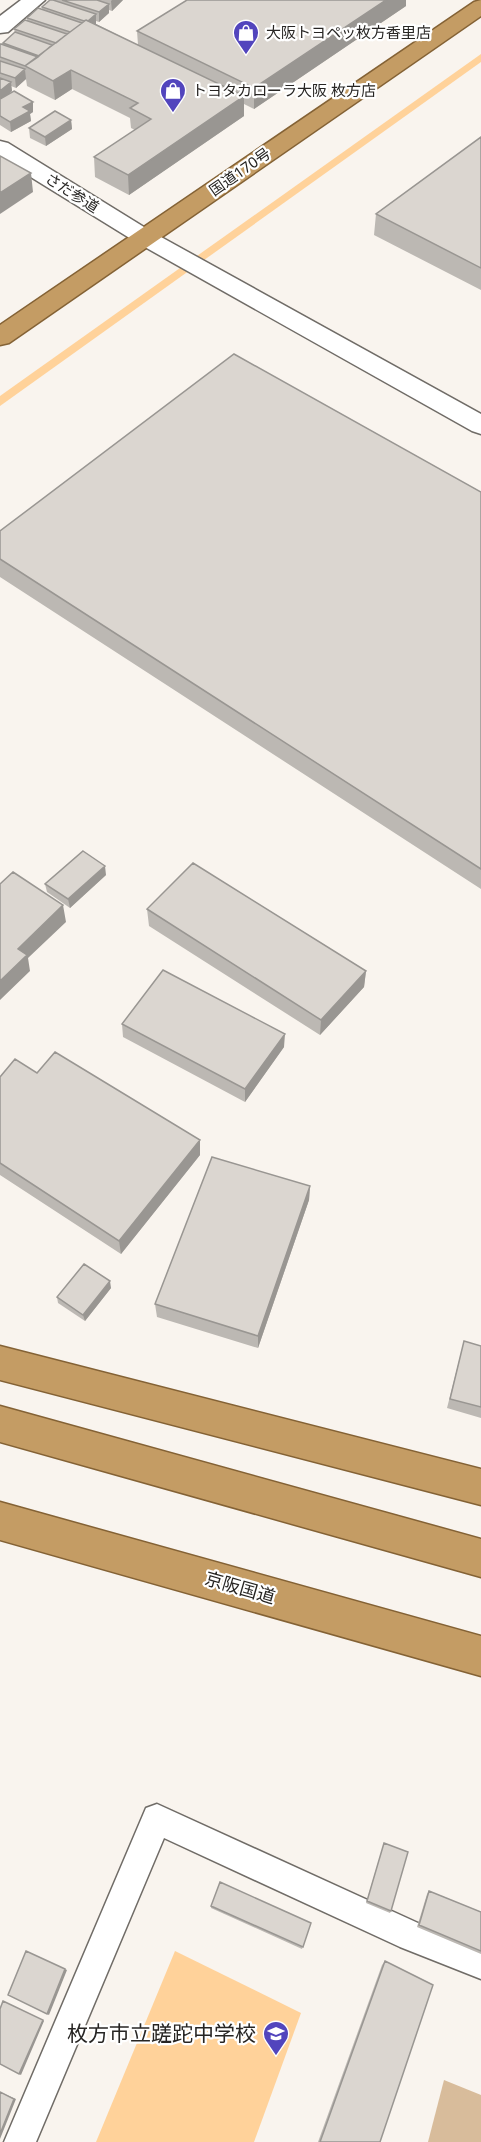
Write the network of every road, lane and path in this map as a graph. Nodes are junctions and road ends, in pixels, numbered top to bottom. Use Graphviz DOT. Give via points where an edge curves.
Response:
graph roads {
  1 [pos="34,0"];
  2 [pos="481,6"];
  3 [pos="0,27"];
  4 [pos="0,148"];
  5 [pos="144,237"];
  6 [pos="0,338"];
  7 [pos="481,425"];
  8 [pos="0,1363"];
  9 [pos="0,1424"];
  10 [pos="481,1487"];
  11 [pos="0,1521"];
  12 [pos="481,1558"];
  13 [pos="481,1656"];
  14 [pos="481,1963"];
  15 [pos="20,2142"];
  1 -- 3 [label="street"];
  2 -- 5 [label="highway, 国道170号"];
  4 -- 5 [label="street, さだ参道"];
  5 -- 6 [label="highway, 国道170号"];
  5 -- 7 [label="street, さだ参道"];
  8 -- 10 [label="highway"];
  9 -- 12 [label="highway"];
  11 -- 13 [label="highway, 京阪国道"];
  14 -- 15 [label="lane" via="411,1936 157,1819"];
}
